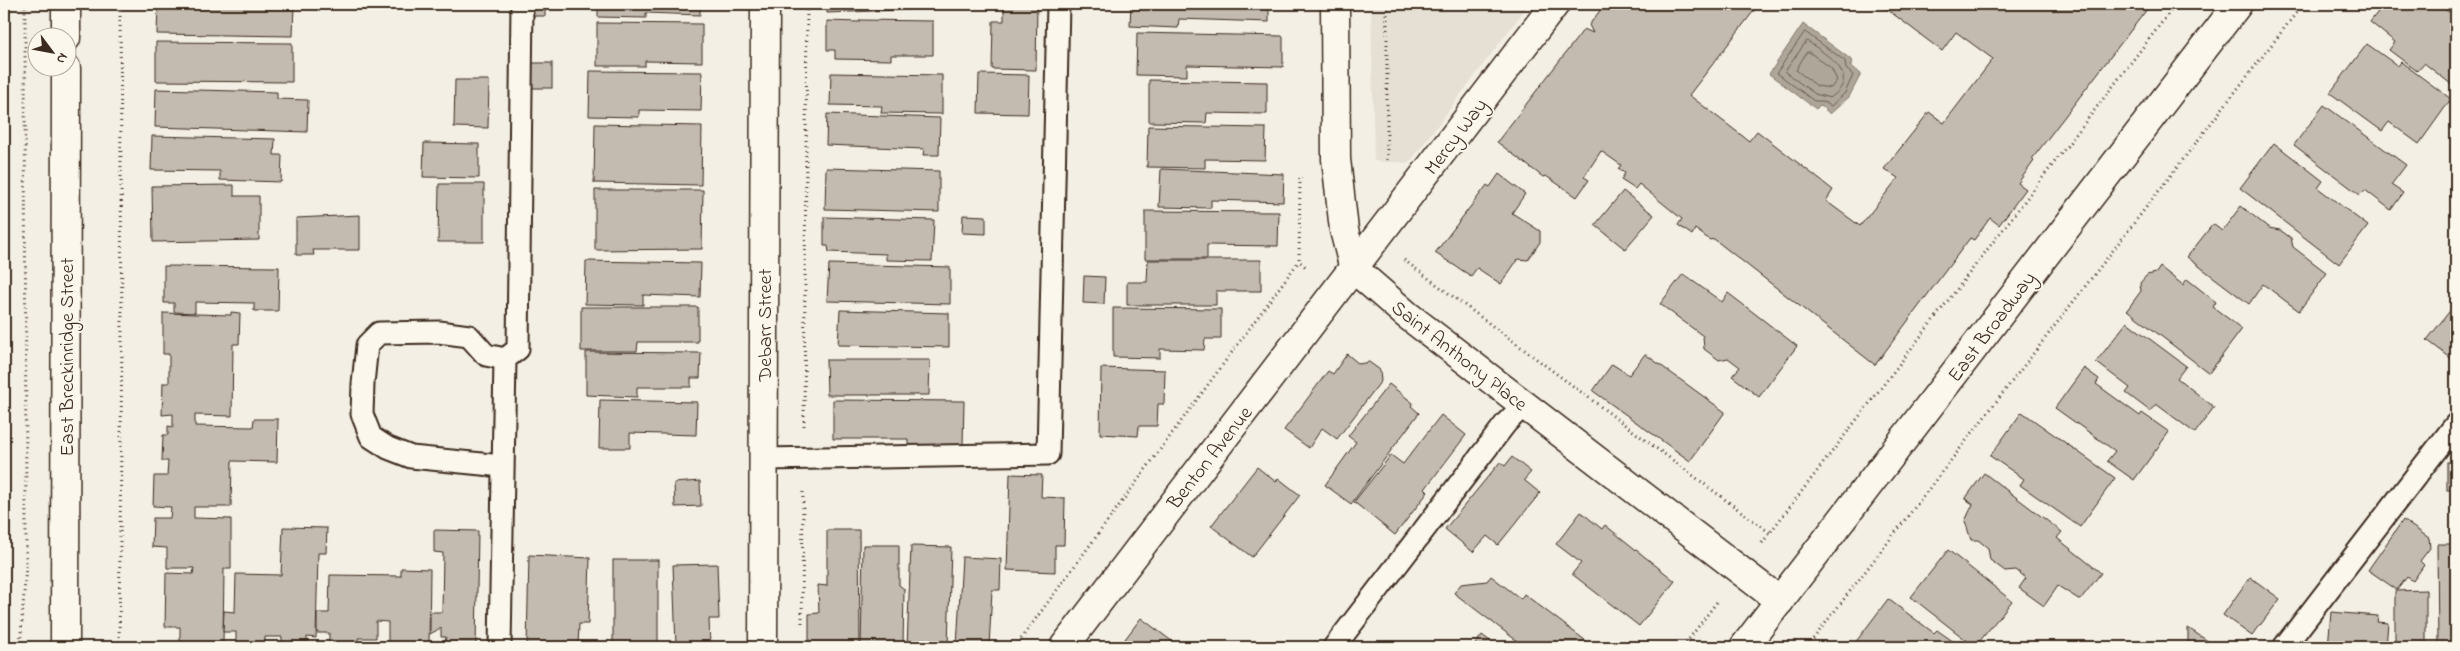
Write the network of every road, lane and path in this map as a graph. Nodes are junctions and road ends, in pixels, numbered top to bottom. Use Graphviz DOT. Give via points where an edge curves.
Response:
graph roads {
  1 [pos="25,4"];
  2 [pos="66,4"];
  3 [pos="120,4"];
  4 [pos="522,4"];
  5 [pos="765,4"];
  6 [pos="807,4"];
  7 [pos="1058,4"];
  8 [pos="1335,4"];
  9 [pos="1387,4"];
  10 [pos="1555,4"];
  11 [pos="2176,4"];
  12 [pos="2238,4"];
  13 [pos="2303,4"];
  14 [pos="66,28"];
  15 [pos="66,78"];
  16 [pos="1388,166"];
  17 [pos="1386,228"];
  18 [pos="1299,261"];
  19 [pos="1354,269"];
  20 [pos="505,359"];
  21 [pos="1524,405"];
  22 [pos="2456,424"];
  23 [pos="803,458"];
  24 [pos="764,459"];
  25 [pos="502,466"];
  26 [pos="1770,534"];
  27 [pos="1740,571"];
  28 [pos="1780,601"];
  29 [pos="802,627"];
  30 [pos="20,647"];
  31 [pos="65,647"];
  32 [pos="119,647"];
  33 [pos="500,647"];
  34 [pos="763,647"];
  35 [pos="1015,647"];
  36 [pos="1064,647"];
  37 [pos="1334,647"];
  38 [pos="1683,647"];
  39 [pos="1744,647"];
  40 [pos="1808,647"];
  41 [pos="2284,647"];
  1 -- 30 [label="path" via="26,567"];
  2 -- 14 [label="street"];
  3 -- 32 [label="path" via="122,335"];
  4 -- 20 [label="lane" via="518,349"];
  5 -- 24 [label="street, Debarr Street"];
  6 -- 23 [label="path"];
  7 -- 23 [label="lane" via="1048,454"];
  8 -- 19 [label="street" via="1336,159 1344,230"];
  9 -- 16 [label="path"];
  10 -- 17 [label="street, Mercy Way"];
  11 -- 26 [label="path"];
  12 -- 28 [label="street, East Broadway"];
  13 -- 40 [label="path"];
  15 -- 31 [label="street, East Breckinridge Street"];
  17 -- 19 [label="street, Mercy Way"];
  17 -- 26 [label="path" via="1396,253"];
  18 -- 35 [label="path"];
  19 -- 21 [label="street, Saint Anthony Place" via="1407,315"];
  19 -- 36 [label="street, Benton Avenue"];
  20 -- 25 [label="lane"];
  20 -- 25 [label="lane" via="486,355 469,336 439,332 379,333 368,345 362,414 371,437 410,457"];
  21 -- 27 [label="street, Saint Anthony Place"];
  21 -- 37 [label="lane" via="1506,422"];
  22 -- 41 [label="lane"];
  23 -- 24 [label="lane"];
  23 -- 29 [label="path"];
  24 -- 34 [label="street, Debarr Street"];
  25 -- 33 [label="lane"];
  26 -- 27 [label="path"];
  27 -- 28 [label="street, Saint Anthony Place"];
  27 -- 38 [label="path"];
  28 -- 39 [label="street, East Broadway"];
}
